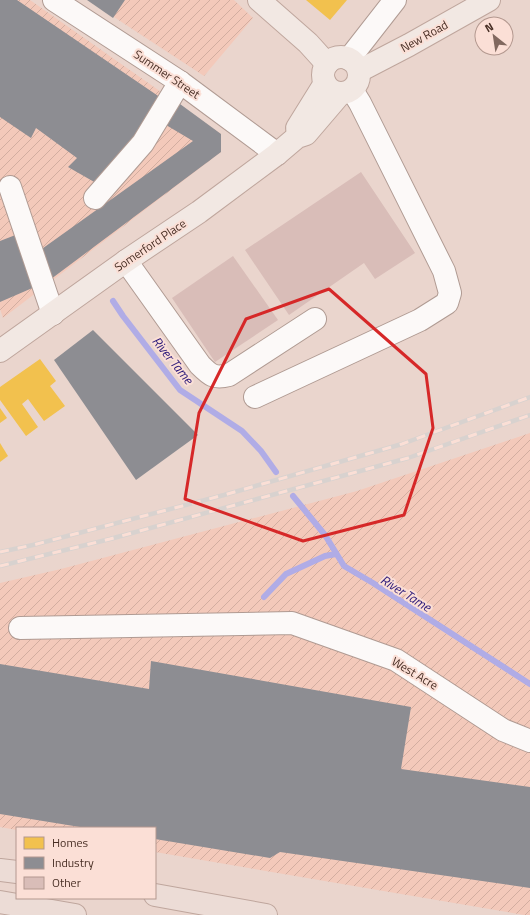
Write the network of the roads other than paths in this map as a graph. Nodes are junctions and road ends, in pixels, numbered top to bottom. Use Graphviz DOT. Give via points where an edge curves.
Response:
graph roads {
  1 [pos="54,0"];
  2 [pos="259,0"];
  3 [pos="394,0"];
  4 [pos="488,0"];
  5 [pos="342,76"];
  6 [pos="180,82"];
  7 [pos="277,154"];
  8 [pos="10,187"];
  9 [pos="96,198"];
  10 [pos="126,261"];
  11 [pos="53,314"];
  12 [pos="315,319"];
  13 [pos="0,351"];
  14 [pos="255,397"];
  15 [pos="20,628"];
  16 [pos="530,740"];
  17 [pos="0,870"];
  18 [pos="16,872"];
  19 [pos="156,896"];
  20 [pos="0,902"];
  21 [pos="75,915"];
  22 [pos="266,915"];
  1 -- 6 [label="street, Summer Street"];
  2 -- 5 [label="main road"];
  3 -- 5 [label="street"];
  4 -- 5 [label="main road, New Road" via="409,45"];
  5 -- 7 [label="main road, Somerford Place" via="297,128 297,137"];
  5 -- 14 [label="street" via="360,103 444,271 450,293 447,303 420,320"];
  6 -- 7 [label="street, Summer Street"];
  6 -- 9 [label="street" via="143,143"];
  7 -- 10 [label="main road, Somerford Place" via="199,212"];
  8 -- 11 [label="street"];
  10 -- 11 [label="main road, Somerford Place"];
  10 -- 12 [label="street" via="200,365 210,374 220,377 229,375"];
  11 -- 13 [label="main road, Somerford Place"];
  15 -- 16 [label="street, West Acre" via="292,623 396,660 504,730"];
  17 -- 18 [label="highway"];
  19 -- 22 [label="highway"];
  20 -- 21 [label="highway"];
}
